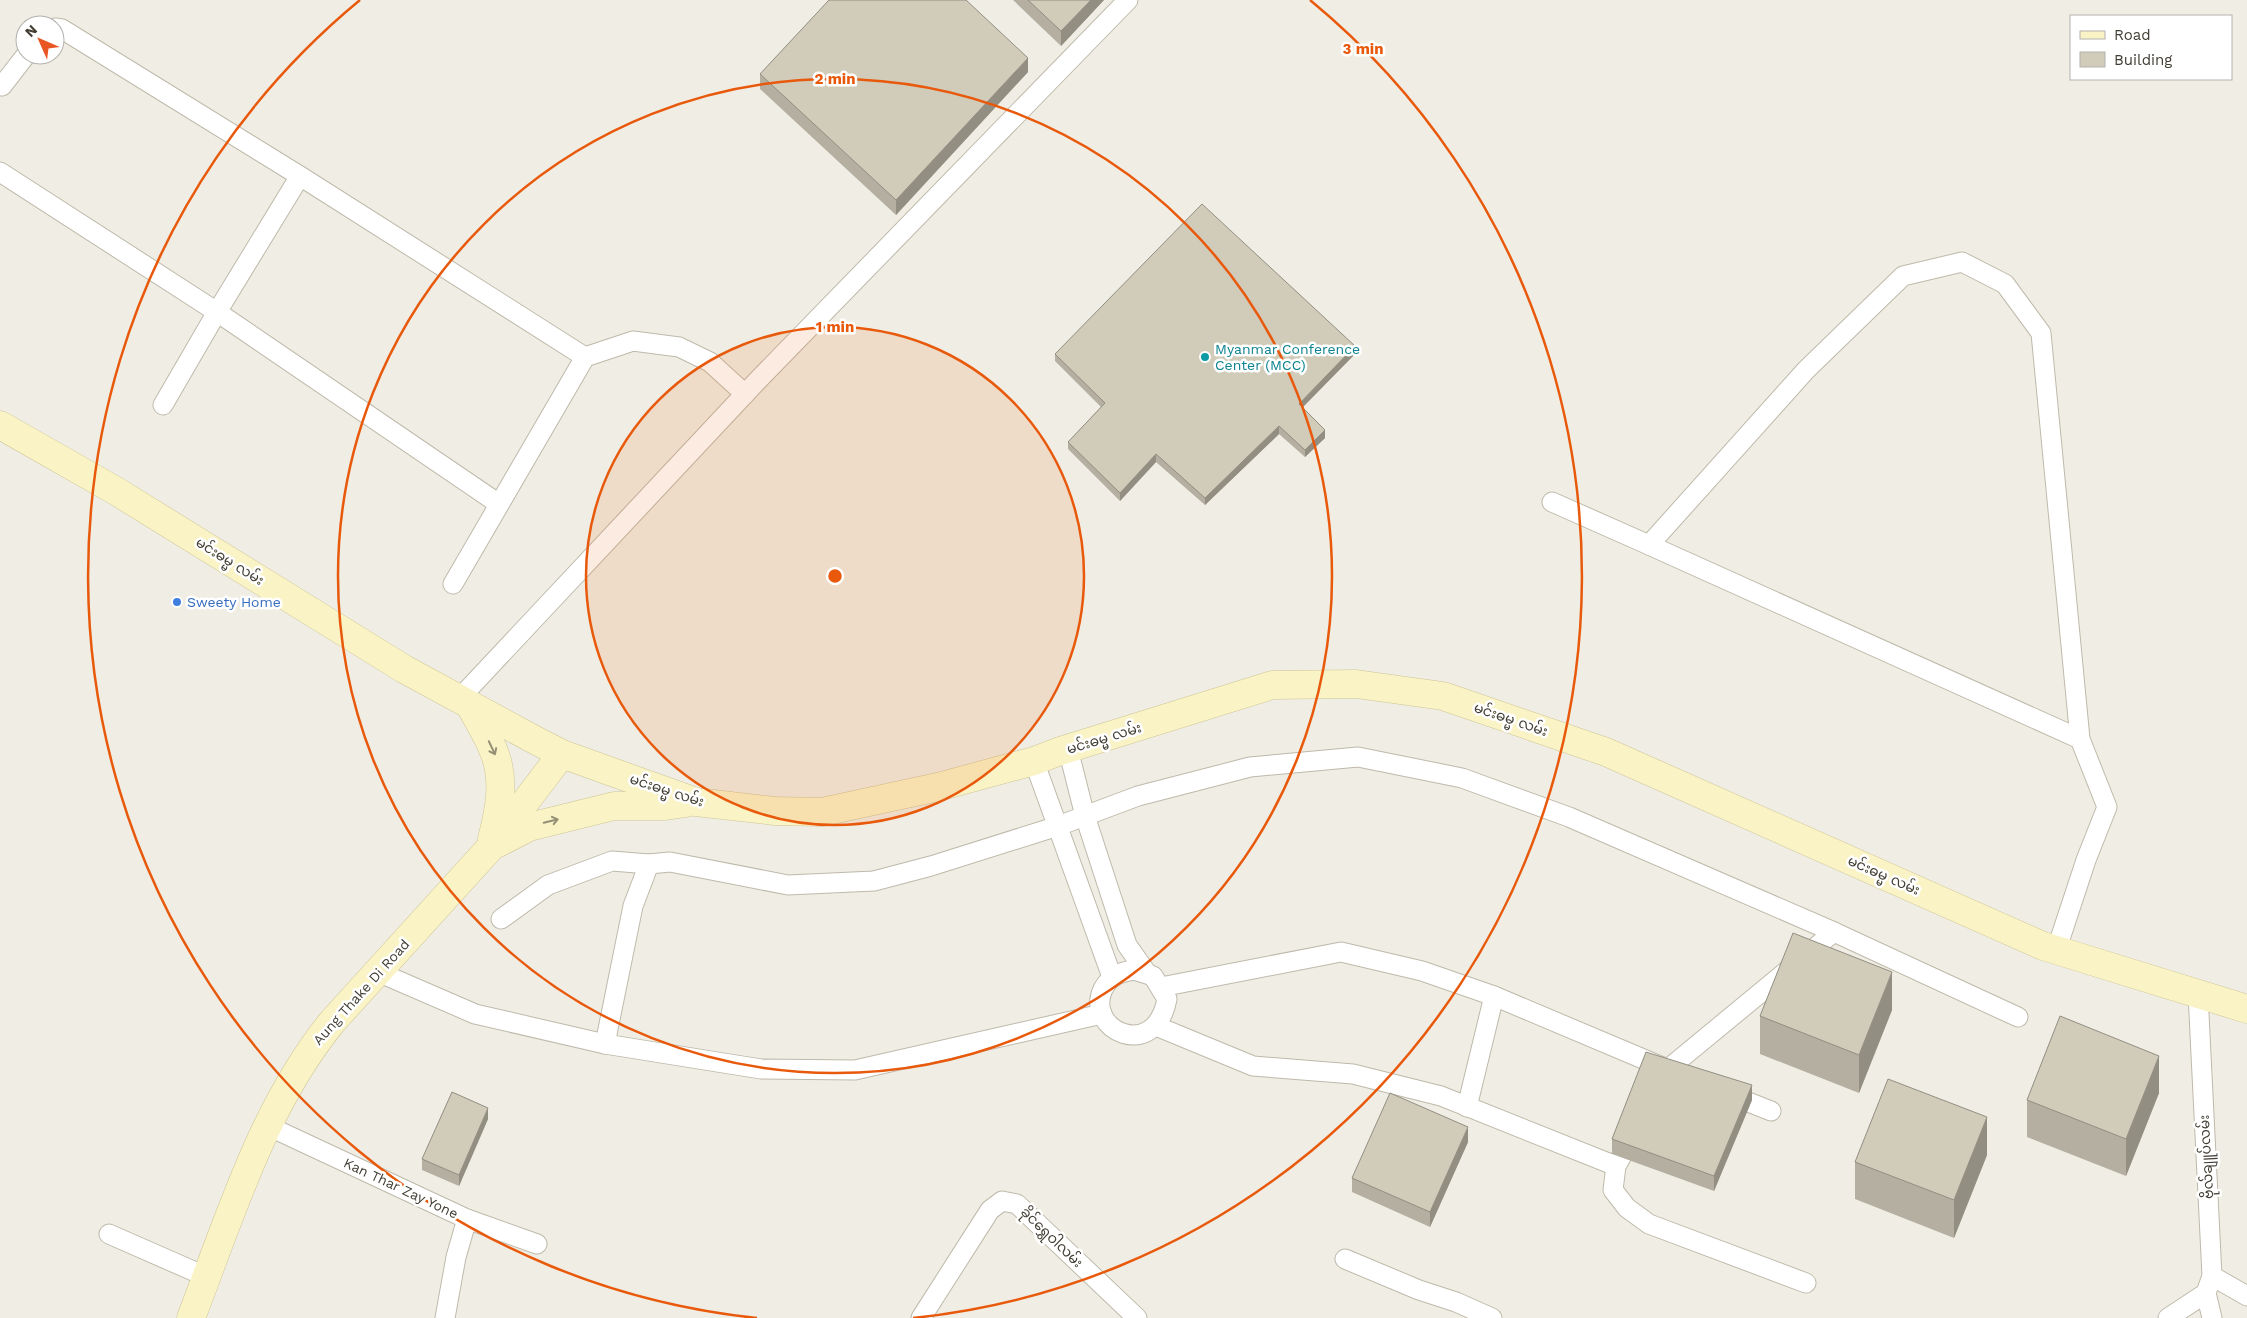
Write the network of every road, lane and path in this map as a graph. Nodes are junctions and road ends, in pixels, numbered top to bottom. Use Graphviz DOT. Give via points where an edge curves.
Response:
graph roads {
  1 [pos="1128,0"];
  2 [pos="65,31"];
  3 [pos="18,65"];
  4 [pos="1,87"];
  5 [pos="0,172"];
  6 [pos="300,176"];
  7 [pos="217,312"];
  8 [pos="585,357"];
  9 [pos="745,394"];
  10 [pos="163,405"];
  11 [pos="0,425"];
  12 [pos="1552,502"];
  13 [pos="499,504"];
  14 [pos="1649,545"];
  15 [pos="453,584"];
  16 [pos="465,702"];
  17 [pos="2080,739"];
  18 [pos="1068,749"];
  19 [pos="562,754"];
  20 [pos="1034,761"];
  21 [pos="696,802"];
  22 [pos="1084,816"];
  23 [pos="1058,826"];
  24 [pos="490,848"];
  25 [pos="649,864"];
  26 [pos="501,919"];
  27 [pos="1834,932"];
  28 [pos="2056,951"];
  29 [pos="378,972"];
  30 [pos="1146,972"];
  31 [pos="1112,977"];
  32 [pos="1160,987"];
  33 [pos="2198,994"];
  34 [pos="1494,996"];
  35 [pos="2247,1009"];
  36 [pos="1102,1014"];
  37 [pos="2018,1017"];
  38 [pos="1156,1026"];
  39 [pos="605,1044"];
  40 [pos="1677,1073"];
  41 [pos="1711,1087"];
  42 [pos="1655,1094"];
  43 [pos="1467,1107"];
  44 [pos="1771,1112"];
  45 [pos="1642,1118"];
  46 [pos="268,1126"];
  47 [pos="1616,1166"];
  48 [pos="467,1219"];
  49 [pos="109,1234"];
  50 [pos="537,1244"];
  51 [pos="1346,1259"];
  52 [pos="207,1277"];
  53 [pos="1806,1283"];
  54 [pos="2209,1284"];
  55 [pos="2247,1296"];
  56 [pos="191,1318"];
  57 [pos="445,1318"];
  58 [pos="921,1318"];
  59 [pos="1137,1318"];
  60 [pos="1492,1318"];
  61 [pos="2168,1318"];
  62 [pos="2212,1318"];
  1 -- 9 [label="street"];
  2 -- 6 [label="street"];
  3 -- 4 [label="street"];
  5 -- 7 [label="street"];
  6 -- 7 [label="street"];
  6 -- 8 [label="street"];
  7 -- 10 [label="street"];
  7 -- 13 [label="street"];
  8 -- 9 [label="street" via="633,341 679,347 710,362"];
  8 -- 13 [label="street"];
  9 -- 16 [label="street"];
  11 -- 16 [label="main road, မင်းဓမ္မ လမ်း" via="116,490 404,669"];
  12 -- 14 [label="street"];
  13 -- 15 [label="street"];
  14 -- 17 [label="street"];
  14 -- 17 [label="street" via="1806,370 1903,276 1962,262 2005,284 2041,333"];
  16 -- 19 [label="main road, မင်းဓမ္မ လမ်း"];
  16 -- 24 [label="main road, one-way" via="492,745 499,763 500,808"];
  17 -- 28 [label="street" via="2107,807"];
  18 -- 20 [label="main road, မင်းဓမ္မ လမ်း"];
  18 -- 22 [label="street"];
  18 -- 28 [label="main road, မင်းဓမ္မ လမ်း" via="1272,685 1356,684 1443,696 1606,752"];
  19 -- 21 [label="main road, မင်းဓမ္မ လမ်း"];
  19 -- 24 [label="main road, Aung Thake Di Road"];
  20 -- 21 [label="main road, မင်းဓမ္မ လမ်း" via="938,787 822,812 775,811"];
  20 -- 23 [label="street"];
  24 -- 21 [label="main road, one-way" via="528,827 614,806"];
  22 -- 23 [label="street"];
  22 -- 27 [label="street" via="1138,796 1250,767 1358,757 1462,778 1560,813"];
  22 -- 30 [label="street" via="1127,945"];
  23 -- 25 [label="street" via="874,881 788,885 670,862"];
  23 -- 31 [label="street"];
  24 -- 29 [label="main road, Aung Thake Di Road"];
  25 -- 26 [label="street" via="612,861 548,885"];
  25 -- 39 [label="street" via="633,906"];
  27 -- 37 [label="street"];
  27 -- 40 [label="street"];
  28 -- 33 [label="main road, မင်းဓမ္မ လမ်း"];
  29 -- 39 [label="street" via="475,1014"];
  29 -- 46 [label="main road, Aung Thake Di Road" via="310,1050"];
  30 -- 31 [label="street" via="1128,970"];
  30 -- 32 [label="street"];
  31 -- 36 [label="street" via="1101,994"];
  32 -- 34 [label="street" via="1341,952 1422,971"];
  32 -- 38 [label="street" via="1167,999"];
  33 -- 35 [label="main road, မင်းဓမ္မ လမ်း"];
  33 -- 54 [label="street, ဗိုလ်ချူပ်လမ်း"];
  34 -- 40 [label="street"];
  34 -- 43 [label="street"];
  36 -- 38 [label="street" via="1116,1030 1125,1034 1142,1034"];
  36 -- 39 [label="street" via="855,1070 761,1068"];
  38 -- 43 [label="street" via="1254,1066 1353,1074 1441,1096"];
  40 -- 42 [label="street"];
  41 -- 44 [label="street"];
  43 -- 47 [label="street"];
  45 -- 47 [label="street"];
  46 -- 48 [label="street, Kan Thar Zay Yone"];
  46 -- 52 [label="main road, Aung Thake Di Road"];
  47 -- 53 [label="street" via="1613,1190 1627,1208 1649,1224"];
  48 -- 50 [label="street, Kan Thar Zay Yone"];
  48 -- 57 [label="street"];
  49 -- 52 [label="street"];
  51 -- 60 [label="street"];
  52 -- 56 [label="main road, Aung Thake Di Road"];
  54 -- 55 [label="street"];
  54 -- 61 [label="street"];
  54 -- 62 [label="street, ဗိုလ်ချူပ်လမ်း"];
  58 -- 59 [label="street, ခိုင်ရွှေဝါလမ်း" via="990,1210 1002,1201 1017,1204"];
}
